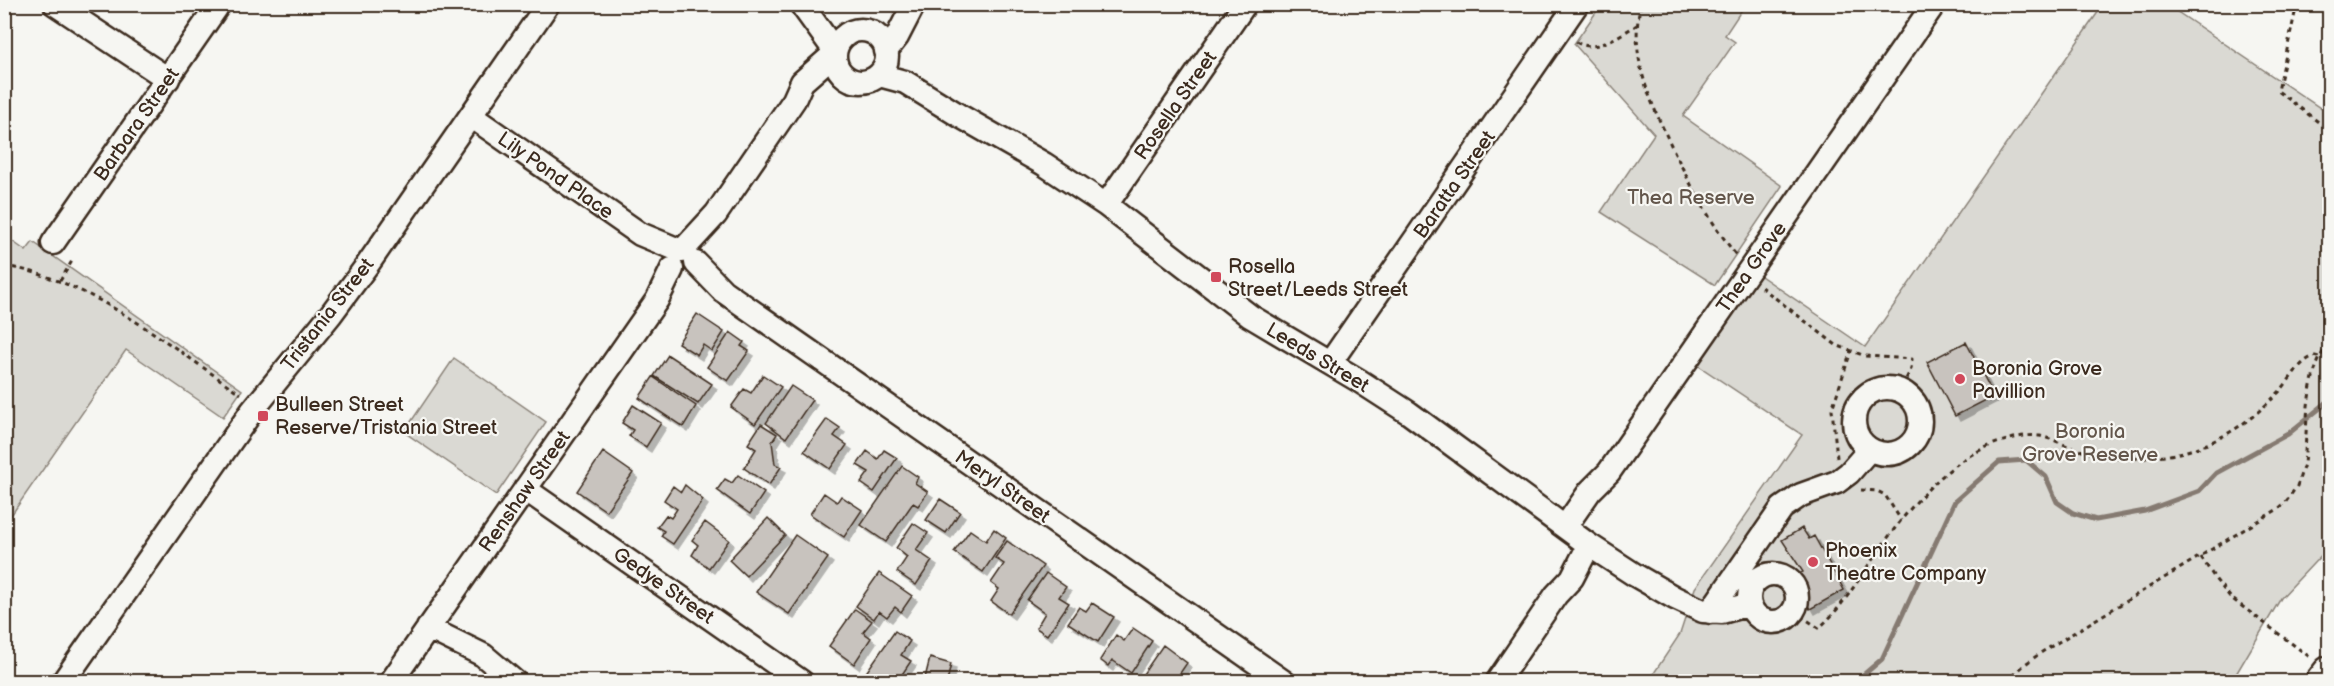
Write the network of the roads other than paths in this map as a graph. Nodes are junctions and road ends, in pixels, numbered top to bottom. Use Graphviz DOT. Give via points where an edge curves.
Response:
graph roads {
  1 [pos="55,4"];
  2 [pos="219,4"];
  3 [pos="548,4"];
  4 [pos="801,4"];
  5 [pos="908,4"];
  6 [pos="914,4"];
  7 [pos="1245,4"];
  8 [pos="1577,4"];
  9 [pos="1934,4"];
  10 [pos="862,32"];
  11 [pos="835,52"];
  12 [pos="884,61"];
  13 [pos="843,75"];
  14 [pos="168,79"];
  15 [pos="794,100"];
  16 [pos="471,116"];
  17 [pos="1106,205"];
  18 [pos="53,243"];
  19 [pos="683,264"];
  20 [pos="1330,363"];
  21 [pos="1869,450"];
  22 [pos="525,489"];
  23 [pos="1565,527"];
  24 [pos="1589,545"];
  25 [pos="1749,604"];
  26 [pos="1710,612"];
  27 [pos="428,628"];
  28 [pos="63,681"];
  29 [pos="391,681"];
  30 [pos="515,681"];
  31 [pos="802,681"];
  32 [pos="1284,681"];
  33 [pos="1497,681"];
  1 -- 14 [label="street"];
  2 -- 14 [label="street, Barbara Street"];
  3 -- 16 [label="street, Tristania Street"];
  4 -- 10 [label="street"];
  4 -- 11 [label="street"];
  5 -- 10 [label="street" via="894,20"];
  6 -- 12 [label="street"];
  7 -- 17 [label="street, Rosella Street"];
  8 -- 20 [label="street, Baratta Street"];
  9 -- 23 [label="street, Thea Grove" via="1609,472"];
  10 -- 11 [label="street" via="843,36"];
  10 -- 12 [label="street" via="884,44"];
  11 -- 13 [label="street" via="835,62"];
  11 -- 15 [label="street, Renshaw Street" via="802,82"];
  12 -- 13 [label="street" via="865,82"];
  12 -- 17 [label="street, Leeds Street" via="905,82"];
  13 -- 15 [label="street, Renshaw Street" via="825,80"];
  14 -- 18 [label="street, Barbara Street"];
  15 -- 19 [label="street, Renshaw Street"];
  16 -- 19 [label="street, Lily Pond Place"];
  16 -- 28 [label="street, Tristania Street" via="345,296 252,411"];
  17 -- 20 [label="street, Leeds Street" via="1250,316"];
  19 -- 22 [label="street, Renshaw Street"];
  19 -- 32 [label="street, Meryl Street"];
  20 -- 23 [label="street, Leeds Street" via="1409,413"];
  21 -- 21 [label="street" via="1888,455 1914,441 1919,413 1900,391 1881,388 1871,392 1858,406 1856,435"];
  21 -- 26 [label="street" via="1837,482 1801,495 1782,508"];
  22 -- 27 [label="street, Renshaw Street"];
  22 -- 31 [label="street, Gedye Street"];
  23 -- 24 [label="street, Leeds Street"];
  24 -- 26 [label="street, Leeds Street" via="1675,598"];
  24 -- 33 [label="street" via="1572,578"];
  25 -- 25 [label="street" via="1750,588 1769,574 1784,577 1795,588 1793,611 1782,621 1766,621 1752,612"];
  25 -- 26 [label="street"];
  27 -- 29 [label="street, Renshaw Street"];
  27 -- 30 [label="street" via="483,655"];
}
